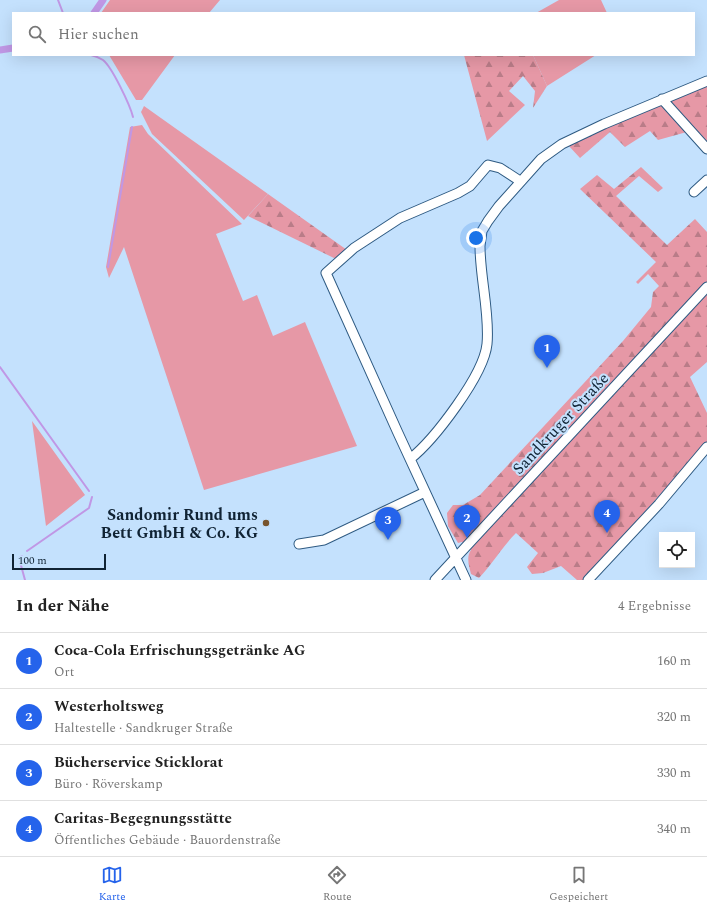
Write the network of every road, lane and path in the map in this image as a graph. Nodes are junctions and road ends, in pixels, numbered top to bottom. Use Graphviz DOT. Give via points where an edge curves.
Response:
graph roads {
  1 [pos="707,82"];
  2 [pos="662,99"];
  3 [pos="707,149"];
  4 [pos="707,180"];
  5 [pos="520,181"];
  6 [pos="694,192"];
  7 [pos="707,287"];
  8 [pos="707,447"];
  9 [pos="410,459"];
  10 [pos="425,492"];
  11 [pos="299,544"];
  12 [pos="456,558"];
  13 [pos="435,580"];
  14 [pos="466,580"];
  15 [pos="588,580"];
  1 -- 2 [label="street"];
  2 -- 3 [label="street"];
  2 -- 5 [label="street" via="562,144 541,159"];
  4 -- 6 [label="street"];
  5 -- 9 [label="street" via="488,221 480,240 487,343 484,360 448,416"];
  5 -- 9 [label="street" via="500,168 488,165 470,186 400,218 354,248 326,273"];
  7 -- 12 [label="street, Sandkruger Straße"];
  8 -- 15 [label="street" via="659,504"];
  9 -- 10 [label="street"];
  10 -- 11 [label="street" via="324,540"];
  10 -- 12 [label="street"];
  12 -- 13 [label="street, Sandkruger Straße"];
  12 -- 14 [label="street"];
}
